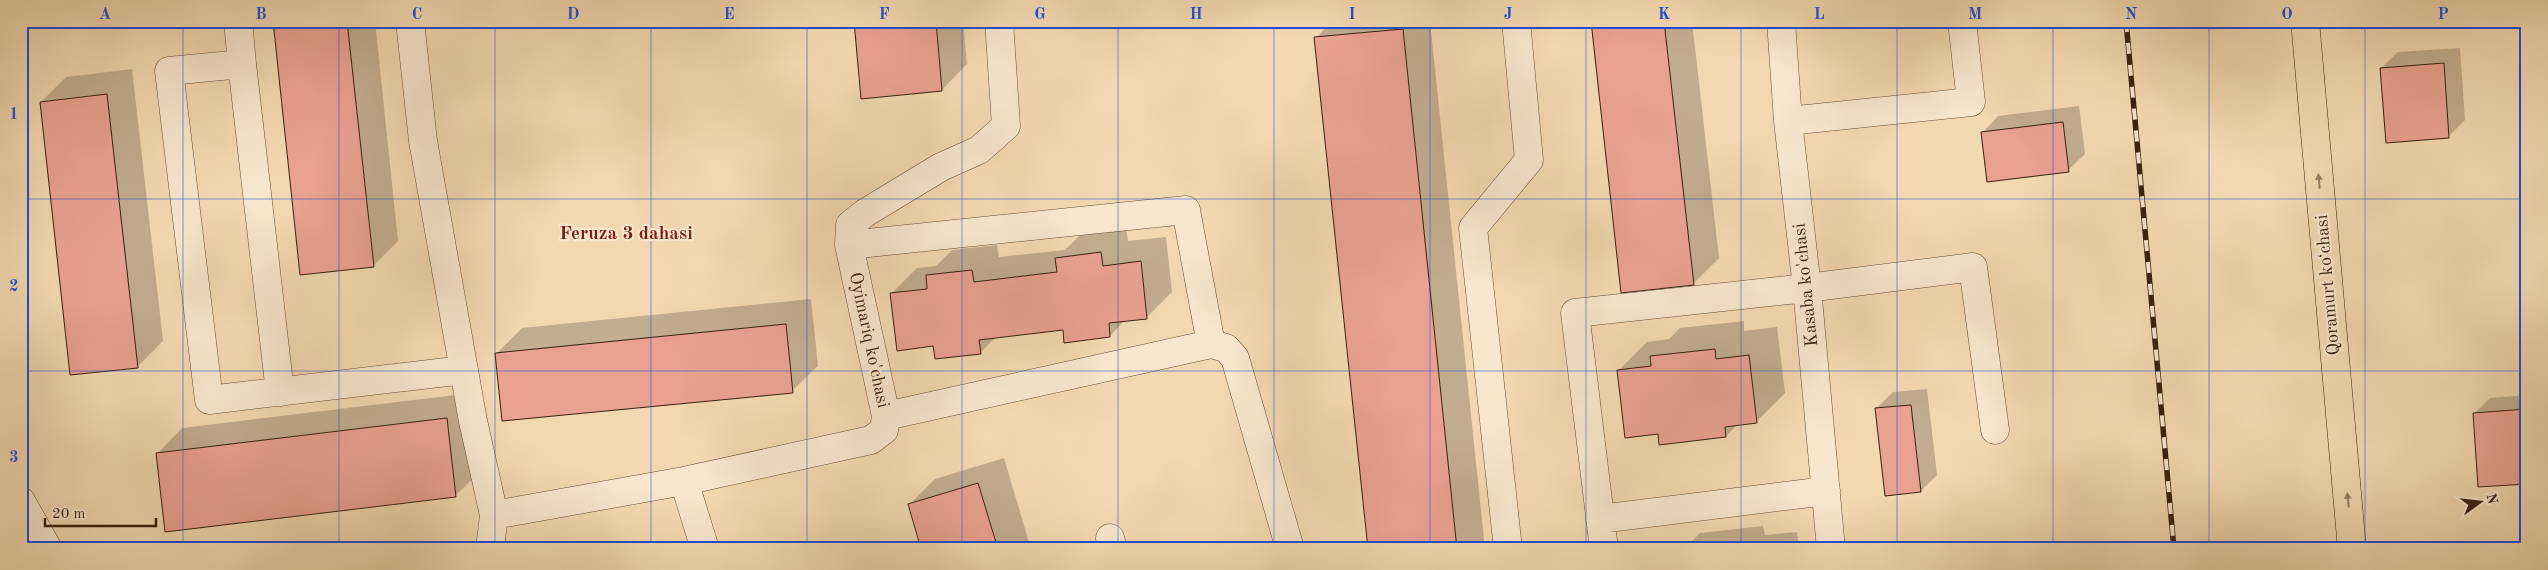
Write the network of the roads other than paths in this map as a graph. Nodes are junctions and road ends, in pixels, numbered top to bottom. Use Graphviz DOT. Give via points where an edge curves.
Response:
graph roads {
  1 [pos="238,21"];
  2 [pos="410,21"];
  3 [pos="999,21"];
  4 [pos="1516,21"];
  5 [pos="1782,21"];
  6 [pos="1962,21"];
  7 [pos="2287,21"];
  8 [pos="2305,21"];
  9 [pos="242,64"];
  10 [pos="1788,121"];
  11 [pos="849,245"];
  12 [pos="1807,288"];
  13 [pos="1211,344"];
  14 [pos="464,370"];
  15 [pos="280,392"];
  16 [pos="886,416"];
  17 [pos="1994,430"];
  18 [pos="684,481"];
  19 [pos="1826,491"];
  20 [pos="21,501"];
  21 [pos="494,515"];
  22 [pos="1600,519"];
  23 [pos="48,549"];
  24 [pos="490,549"];
  25 [pos="705,549"];
  26 [pos="1290,549"];
  27 [pos="1508,549"];
  28 [pos="1604,549"];
  29 [pos="1831,549"];
  30 [pos="2333,549"];
  31 [pos="2352,549"];
  1 -- 9 [label="street"];
  2 -- 14 [label="street" via="423,141"];
  3 -- 11 [label="street, Oyimariq ko'chasi" via="1006,126 979,150 941,167 865,213 850,225"];
  4 -- 27 [label="street" via="1529,160 1473,228"];
  5 -- 10 [label="street, Kasaba ko'chasi"];
  6 -- 10 [label="street" via="1971,102"];
  7 -- 30 [label="main road, Qoramurt koʻchasi"];
  31 -- 8 [label="main road, Qoramurt koʻchasi, one-way"];
  9 -- 15 [label="street"];
  9 -- 15 [label="street" via="170,71 209,400"];
  10 -- 12 [label="street, Kasaba ko'chasi"];
  11 -- 13 [label="street" via="1186,210"];
  11 -- 16 [label="street, Oyimariq ko'chasi"];
  12 -- 17 [label="street" via="1973,267"];
  12 -- 19 [label="street, Kasaba ko'chasi"];
  12 -- 22 [label="street" via="1575,313"];
  13 -- 16 [label="street"];
  13 -- 26 [label="street" via="1226,348 1235,358"];
  14 -- 15 [label="street"];
  14 -- 21 [label="street"];
  16 -- 18 [label="street, Oyimariq ko'chasi" via="884,430 871,440"];
  18 -- 21 [label="street, Oyimariq ko'chasi"];
  18 -- 25 [label="street"];
  19 -- 22 [label="street"];
  19 -- 29 [label="street, Kasaba ko'chasi"];
  20 -- 23 [label="street"];
  21 -- 24 [label="street"];
  22 -- 28 [label="street"];
}
